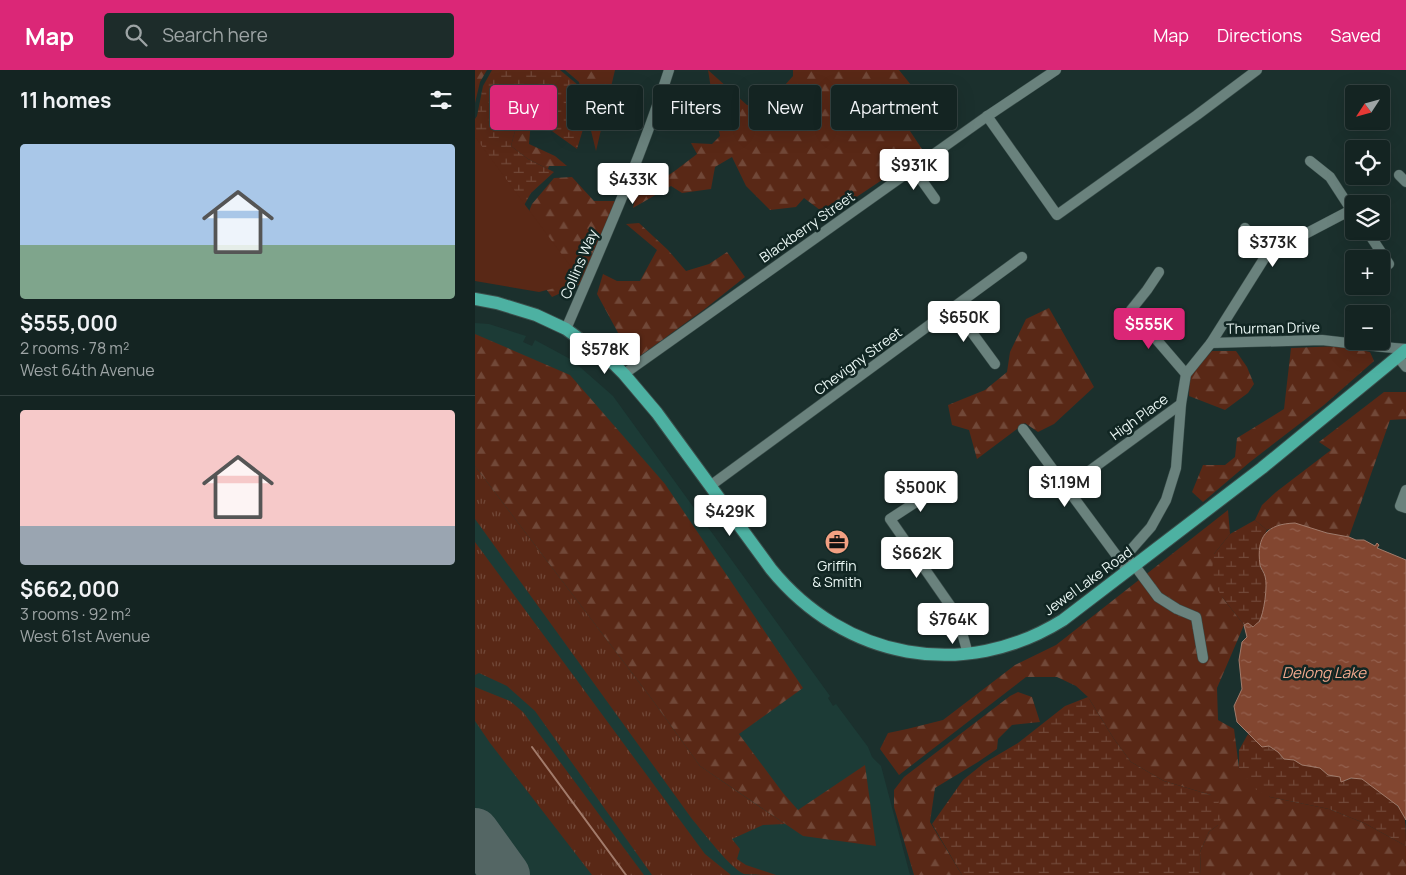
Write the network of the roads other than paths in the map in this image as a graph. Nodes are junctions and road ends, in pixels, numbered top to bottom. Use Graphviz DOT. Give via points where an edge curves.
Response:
graph roads {
  1 [pos="669,70"];
  2 [pos="1055,70"];
  3 [pos="1257,70"];
  4 [pos="664,85"];
  5 [pos="987,116"];
  6 [pos="653,120"];
  7 [pos="1310,161"];
  8 [pos="913,168"];
  9 [pos="935,199"];
  10 [pos="1345,201"];
  11 [pos="1345,215"];
  12 [pos="1245,228"];
  13 [pos="1267,254"];
  14 [pos="1022,257"];
  15 [pos="1159,272"];
  16 [pos="475,299"];
  17 [pos="954,308"];
  18 [pos="567,329"];
  19 [pos="1211,343"];
  20 [pos="1404,356"];
  21 [pos="995,364"];
  22 [pos="625,374"];
  23 [pos="1186,374"];
  24 [pos="1181,404"];
  25 [pos="1023,429"];
  26 [pos="710,486"];
  27 [pos="939,487"];
  28 [pos="1065,488"];
  29 [pos="1406,490"];
  30 [pos="1406,508"];
  31 [pos="1131,568"];
  32 [pos="968,654"];
  33 [pos="1203,658"];
  1 -- 4 [label="street, Collins Way"];
  2 -- 5 [label="street, Blackberry Street"];
  3 -- 5 [label="street" via="1057,215"];
  5 -- 8 [label="street, Blackberry Street"];
  6 -- 18 [label="street, Collins Way"];
  7 -- 10 [label="street" via="1330,177"];
  8 -- 9 [label="street"];
  8 -- 22 [label="street, Blackberry Street"];
  11 -- 13 [label="street"];
  12 -- 13 [label="street"];
  13 -- 19 [label="street"];
  14 -- 17 [label="street, Chevigny Street"];
  15 -- 23 [label="street" via="1131,310"];
  16 -- 18 [label="main road, Jewel Lake Road" via="536,315"];
  17 -- 21 [label="street"];
  17 -- 26 [label="street, Chevigny Street"];
  18 -- 22 [label="main road, Jewel Lake Road"];
  19 -- 20 [label="street, Thurman Drive" via="1322,340"];
  19 -- 23 [label="street, Thurman Drive"];
  20 -- 31 [label="main road, Jewel Lake Road"];
  22 -- 26 [label="main road, Jewel Lake Road"];
  23 -- 24 [label="street, Thurman Drive"];
  24 -- 28 [label="street, High Place"];
  24 -- 31 [label="street, Thurman Drive" via="1176,468 1166,500 1151,527 1129,552"];
  25 -- 28 [label="street"];
  26 -- 32 [label="main road, Jewel Lake Road" via="783,583 806,605 831,622 861,638 899,650 933,655"];
  27 -- 32 [label="street" via="890,519 954,610"];
  28 -- 31 [label="street"];
  29 -- 30 [label="street" via="1400,506"];
  31 -- 32 [label="main road, Jewel Lake Road" via="1052,627 1016,643"];
  31 -- 33 [label="street" via="1158,597 1197,617"];
}
